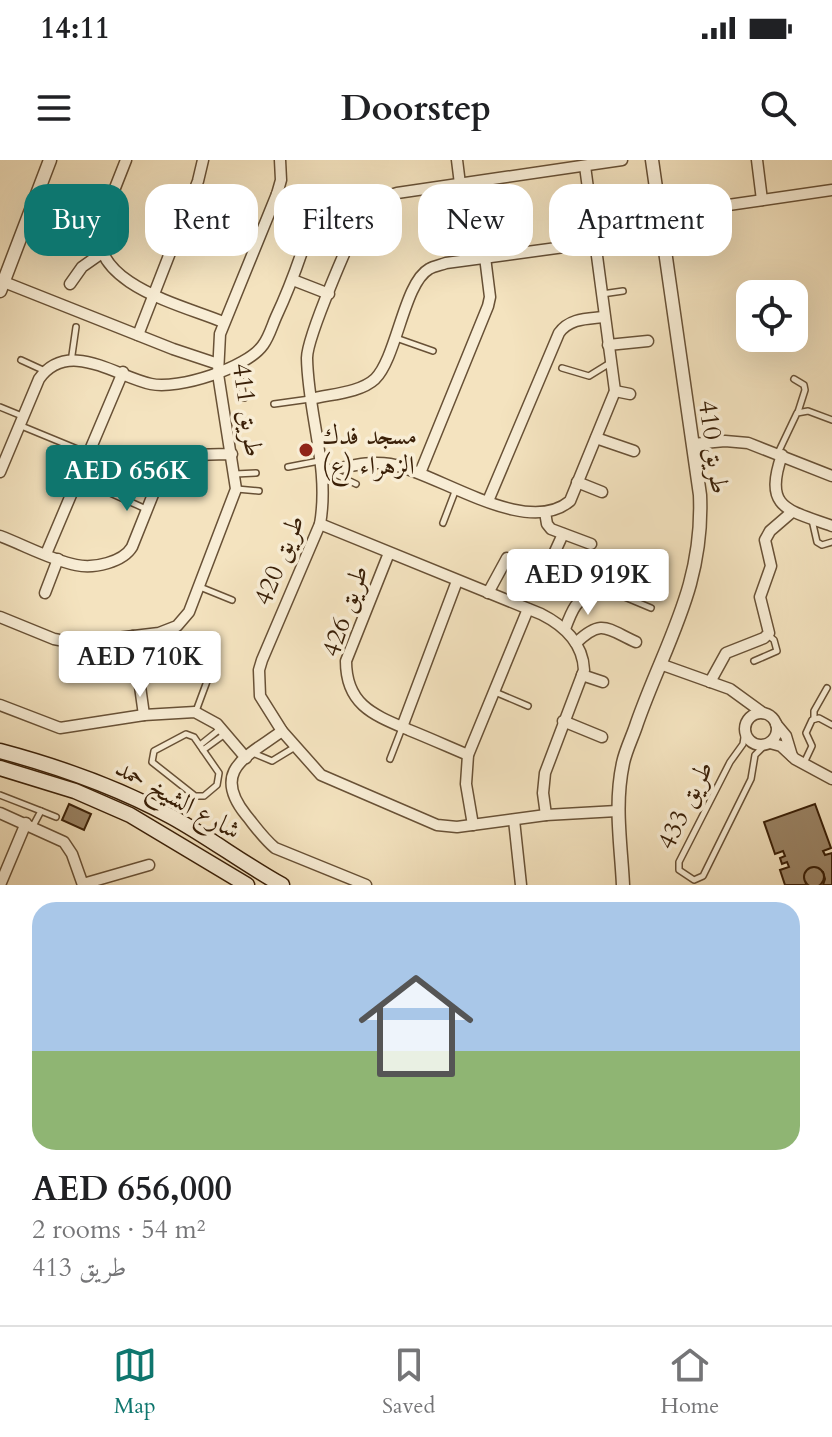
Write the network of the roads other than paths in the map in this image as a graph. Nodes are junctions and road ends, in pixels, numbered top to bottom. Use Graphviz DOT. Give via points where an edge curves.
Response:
graph roads {
  1 [pos="50,160"];
  2 [pos="126,160"];
  3 [pos="203,160"];
  4 [pos="280,160"];
  5 [pos="457,160"];
  6 [pos="622,160"];
  7 [pos="652,160"];
  8 [pos="757,160"];
  9 [pos="585,166"];
  10 [pos="116,184"];
  11 [pos="280,184"];
  12 [pos="460,184"];
  13 [pos="587,184"];
  14 [pos="655,184"];
  15 [pos="418,190"];
  16 [pos="832,190"];
  17 [pos="762,200"];
  18 [pos="274,201"];
  19 [pos="732,204"];
  20 [pos="549,249"];
  21 [pos="98,256"];
  22 [pos="104,256"];
  23 [pos="300,256"];
  24 [pos="596,256"];
  25 [pos="665,256"];
  26 [pos="485,257"];
  27 [pos="293,280"];
  28 [pos="70,284"];
  29 [pos="2,286"];
  30 [pos="623,291"];
  31 [pos="154,294"];
  32 [pos="329,294"];
  33 [pos="601,295"];
  34 [pos="604,317"];
  35 [pos="223,322"];
  36 [pos="76,327"];
  37 [pos="138,335"];
  38 [pos="395,337"];
  39 [pos="648,341"];
  40 [pos="608,345"];
  41 [pos="433,351"];
  42 [pos="21,360"];
  43 [pos="71,362"];
  44 [pos="611,363"];
  45 [pos="237,364"];
  46 [pos="562,368"];
  47 [pos="218,369"];
  48 [pos="45,371"];
  49 [pos="123,372"];
  50 [pos="794,379"];
  51 [pos="615,391"];
  52 [pos="630,394"];
  53 [pos="244,398"];
  54 [pos="311,399"];
  55 [pos="274,404"];
  56 [pos="0,407"];
  57 [pos="797,413"];
  58 [pos="20,420"];
  59 [pos="832,420"];
  60 [pos="596,438"];
  61 [pos="693,444"];
  62 [pos="634,451"];
  63 [pos="89,454"];
  64 [pos="232,454"];
  65 [pos="780,454"];
  66 [pos="1,465"];
  67 [pos="288,467"];
  68 [pos="324,467"];
  69 [pos="256,473"];
  70 [pos="420,473"];
  71 [pos="235,474"];
  72 [pos="832,476"];
  73 [pos="78,479"];
  74 [pos="577,482"];
  75 [pos="356,484"];
  76 [pos="456,488"];
  77 [pos="236,489"];
  78 [pos="259,491"];
  79 [pos="602,492"];
  80 [pos="488,501"];
  81 [pos="147,509"];
  82 [pos="545,512"];
  83 [pos="792,512"];
  84 [pos="811,519"];
  85 [pos="443,523"];
  86 [pos="320,524"];
  87 [pos="832,526"];
  88 [pos="563,534"];
  89 [pos="0,536"];
  90 [pos="832,542"];
  91 [pos="591,544"];
  92 [pos="389,553"];
  93 [pos="46,554"];
  94 [pos="58,559"];
  95 [pos="457,581"];
  96 [pos="200,587"];
  97 [pos="596,590"];
  98 [pos="45,593"];
  99 [pos="488,593"];
  100 [pos="232,600"];
  101 [pos="651,608"];
  102 [pos="528,609"];
  103 [pos="0,617"];
  104 [pos="565,629"];
  105 [pos="768,635"];
  106 [pos="133,636"];
  107 [pos="636,642"];
  108 [pos="576,643"];
  109 [pos="216,657"];
  110 [pos="754,661"];
  111 [pos="660,664"];
  112 [pos="582,675"];
  113 [pos="603,682"];
  114 [pos="710,682"];
  115 [pos="827,688"];
  116 [pos="494,692"];
  117 [pos="746,701"];
  118 [pos="0,705"];
  119 [pos="528,706"];
  120 [pos="195,712"];
  121 [pos="763,713"];
  122 [pos="144,715"];
  123 [pos="749,719"];
  124 [pos="814,719"];
  125 [pos="563,721"];
  126 [pos="776,724"];
  127 [pos="832,725"];
  128 [pos="402,727"];
  129 [pos="223,731"];
  130 [pos="282,731"];
  131 [pos="745,731"];
  132 [pos="602,737"];
  133 [pos="768,744"];
  134 [pos="295,747"];
  135 [pos="202,748"];
  136 [pos="0,751"];
  137 [pos="249,755"];
  138 [pos="468,755"];
  139 [pos="793,757"];
  140 [pos="390,759"];
  141 [pos="803,764"];
  142 [pos="0,768"];
  143 [pos="832,779"];
  144 [pos="0,795"];
  145 [pos="41,811"];
  146 [pos="617,811"];
  147 [pos="0,813"];
  148 [pos="546,815"];
  149 [pos="56,817"];
  150 [pos="514,820"];
  151 [pos="29,825"];
  152 [pos="473,825"];
  153 [pos="149,865"];
  154 [pos="0,885"];
  155 [pos="83,885"];
  156 [pos="247,885"];
  157 [pos="282,885"];
  158 [pos="366,885"];
  159 [pos="521,885"];
  160 [pos="626,885"];
  1 -- 29 [label="street"];
  2 -- 10 [label="street"];
  3 -- 31 [label="street"];
  4 -- 11 [label="street, طريق 411"];
  5 -- 12 [label="street"];
  6 -- 9 [label="street, طريق 420"];
  7 -- 14 [label="street, طريق 410"];
  8 -- 17 [label="street"];
  9 -- 12 [label="street, طريق 420"];
  9 -- 13 [label="street"];
  15 -- 32 [label="street, طريق 420" via="369,205"];
  16 -- 17 [label="street"];
  17 -- 19 [label="street"];
  18 -- 35 [label="street, طريق 411"];
  20 -- 26 [label="street"];
  21 -- 28 [label="street"];
  22 -- 31 [label="street" via="124,280"];
  23 -- 27 [label="street"];
  24 -- 33 [label="street"];
  25 -- 61 [label="street, طريق 410"];
  26 -- 38 [label="street" via="428,269"];
  26 -- 70 [label="street" via="488,306"];
  27 -- 32 [label="street"];
  27 -- 45 [label="street" via="264,344"];
  29 -- 37 [label="street"];
  30 -- 33 [label="lane"];
  31 -- 35 [label="street"];
  31 -- 37 [label="street"];
  32 -- 54 [label="street, طريق 420" via="308,348"];
  33 -- 34 [label="street"];
  34 -- 40 [label="street"];
  34 -- 80 [label="street" via="575,321 559,333"];
  35 -- 47 [label="street, طريق 411"];
  36 -- 43 [label="lane"];
  37 -- 47 [label="street"];
  38 -- 41 [label="lane"];
  38 -- 54 [label="street" via="375,379 360,388"];
  39 -- 40 [label="street"];
  40 -- 44 [label="street"];
  42 -- 48 [label="lane"];
  43 -- 48 [label="street"];
  43 -- 49 [label="street"];
  44 -- 46 [label="lane" via="589,376"];
  44 -- 51 [label="street"];
  45 -- 47 [label="street"];
  45 -- 53 [label="lane"];
  47 -- 49 [label="street" via="157,385"];
  47 -- 64 [label="street, طريق 411"];
  48 -- 58 [label="street"];
  49 -- 63 [label="street"];
  50 -- 57 [label="lane" via="805,388"];
  51 -- 52 [label="street"];
  51 -- 60 [label="street"];
  54 -- 55 [label="lane"];
  54 -- 68 [label="street, طريق 420"];
  56 -- 58 [label="lane"];
  57 -- 59 [label="lane" via="808,411"];
  57 -- 65 [label="lane"];
  58 -- 63 [label="lane"];
  58 -- 66 [label="street"];
  60 -- 62 [label="street"];
  60 -- 74 [label="street"];
  61 -- 65 [label="street" via="741,442"];
  61 -- 111 [label="street, طريق 410" via="700,495 699,548 689,596"];
  63 -- 73 [label="street"];
  64 -- 71 [label="street, طريق 411"];
  64 -- 81 [label="street" via="173,461 164,467"];
  65 -- 72 [label="street"];
  65 -- 83 [label="street" via="774,485 779,501"];
  67 -- 68 [label="lane"];
  68 -- 70 [label="street" via="376,463"];
  68 -- 75 [label="lane"];
  68 -- 86 [label="street, طريق 420"];
  69 -- 71 [label="lane"];
  70 -- 76 [label="street"];
  71 -- 77 [label="street, طريق 411"];
  73 -- 81 [label="lane"];
  73 -- 93 [label="street"];
  74 -- 79 [label="street"];
  74 -- 82 [label="street" via="570,501"];
  76 -- 80 [label="street"];
  76 -- 85 [label="lane"];
  77 -- 78 [label="lane"];
  77 -- 96 [label="street, طريق 411"];
  80 -- 82 [label="street" via="521,512"];
  81 -- 94 [label="street" via="128,555 84,566"];
  82 -- 88 [label="street" via="549,527"];
  83 -- 84 [label="street"];
  83 -- 105 [label="street" via="765,540 771,566 760,597"];
  84 -- 87 [label="street"];
  84 -- 90 [label="lane" via="817,542"];
  86 -- 92 [label="street"];
  86 -- 130 [label="street, طريق 420" via="259,670 260,696"];
  88 -- 91 [label="street"];
  88 -- 99 [label="street" via="547,569 507,558"];
  89 -- 93 [label="street"];
  92 -- 95 [label="street"];
  92 -- 128 [label="street, طريق 426" via="350,646 346,674 363,706"];
  93 -- 94 [label="street"];
  94 -- 98 [label="street"];
  95 -- 99 [label="street"];
  95 -- 128 [label="street"];
  96 -- 100 [label="lane"];
  96 -- 106 [label="street, طريق 411" via="177,626"];
  97 -- 101 [label="lane"];
  97 -- 104 [label="street" via="579,599"];
  99 -- 102 [label="street"];
  102 -- 104 [label="street"];
  102 -- 116 [label="street"];
  103 -- 106 [label="street, طريق 411" via="68,642"];
  104 -- 108 [label="street"];
  105 -- 110 [label="lane" via="777,651"];
  105 -- 114 [label="street" via="726,653"];
  106 -- 122 [label="street"];
  107 -- 108 [label="street" via="597,627"];
  108 -- 112 [label="street" via="584,663"];
  109 -- 120 [label="lane"];
  111 -- 114 [label="street"];
  111 -- 146 [label="street, طريق 410" via="623,760"];
  112 -- 113 [label="street"];
  112 -- 125 [label="street"];
  114 -- 117 [label="street"];
  115 -- 124 [label="lane"];
  116 -- 119 [label="lane"];
  116 -- 138 [label="street"];
  117 -- 121 [label="street"];
  117 -- 123 [label="street"];
  118 -- 122 [label="street" via="60,728"];
  120 -- 122 [label="street"];
  120 -- 129 [label="street"];
  121 -- 123 [label="street"];
  121 -- 126 [label="street"];
  123 -- 131 [label="street"];
  124 -- 127 [label="lane"];
  124 -- 141 [label="lane" via="806,731 812,746"];
  125 -- 132 [label="street"];
  125 -- 148 [label="street" via="545,773"];
  126 -- 133 [label="street"];
  126 -- 139 [label="street"];
  128 -- 138 [label="street, طريق 426"];
  128 -- 140 [label="lane"];
  129 -- 135 [label="lane"];
  129 -- 137 [label="street"];
  130 -- 134 [label="street, طريق 420"];
  130 -- 137 [label="street"];
  131 -- 133 [label="street" via="750,741"];
  131 -- 133 [label="lane, طريق 433" via="743,744 679,862 683,874 694,880 703,876 751,779 755,755"];
  133 -- 139 [label="street" via="781,746"];
  134 -- 137 [label="lane" via="272,761"];
  134 -- 152 [label="street, طريق 420" via="329,780 437,825"];
  135 -- 135 [label="lane" via="192,735 183,734 154,751 152,762 195,796 204,796 220,777"];
  136 -- 157 [label="main road, شارع الشيخ حمد" via="137,798"];
  137 -- 158 [label="street" via="234,769 230,789 266,841"];
  138 -- 152 [label="street" via="466,784"];
  139 -- 141 [label="street"];
  141 -- 143 [label="street"];
  142 -- 156 [label="main road, شارع الشيخ حمد" via="106,804"];
  144 -- 145 [label="lane"];
  145 -- 149 [label="lane"];
  145 -- 151 [label="lane"];
  146 -- 148 [label="street, طريق 420"];
  146 -- 160 [label="street, طريق 410"];
  147 -- 151 [label="street"];
  148 -- 150 [label="street, طريق 420"];
  150 -- 152 [label="street, طريق 420"];
  150 -- 159 [label="street"];
  151 -- 154 [label="street"];
  151 -- 155 [label="street" via="67,846"];
  153 -- 155 [label="street"];
}
